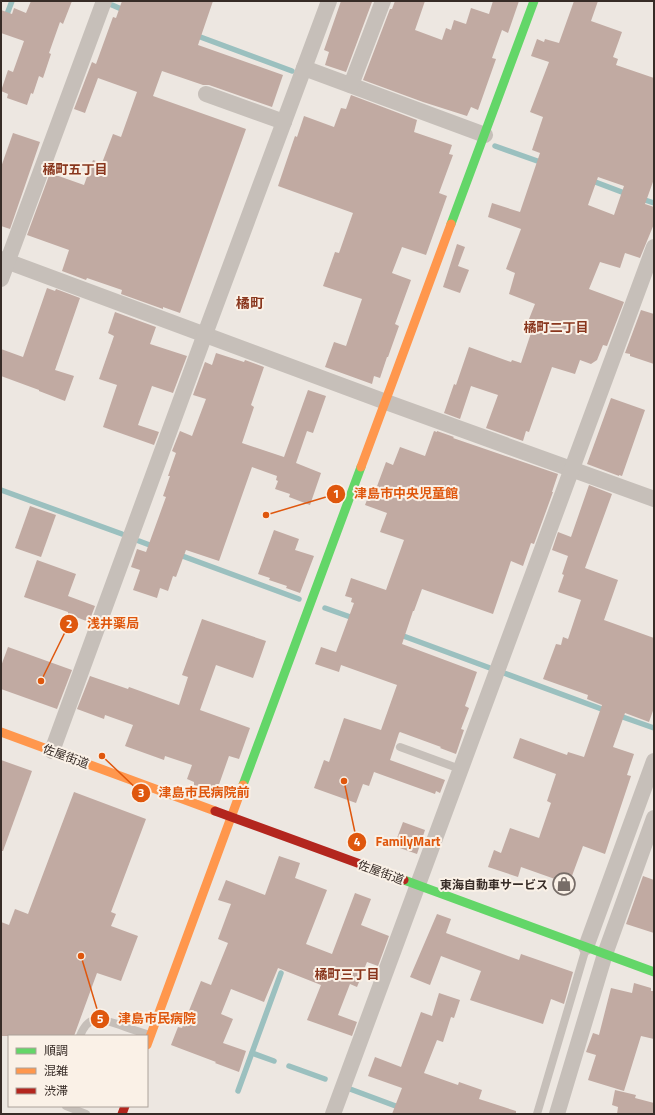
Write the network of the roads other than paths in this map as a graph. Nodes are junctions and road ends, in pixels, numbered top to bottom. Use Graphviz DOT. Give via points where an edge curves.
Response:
graph roads {
  1 [pos="104,1"];
  2 [pos="330,1"];
  3 [pos="383,1"];
  4 [pos="534,1"];
  5 [pos="304,68"];
  6 [pos="351,85"];
  7 [pos="206,94"];
  8 [pos="284,122"];
  9 [pos="485,135"];
  10 [pos="654,247"];
  11 [pos="4,260"];
  12 [pos="1,279"];
  13 [pos="205,334"];
  14 [pos="386,402"];
  15 [pos="572,469"];
  16 [pos="654,499"];
  17 [pos="1,732"];
  18 [pos="400,747"];
  19 [pos="52,751"];
  20 [pos="654,761"];
  21 [pos="460,769"];
  22 [pos="232,816"];
  23 [pos="654,818"];
  24 [pos="417,886"];
  25 [pos="586,947"];
  26 [pos="605,954"];
  27 [pos="654,972"];
  28 [pos="80,1035"];
  29 [pos="150,1035"];
  30 [pos="148,1042"];
  31 [pos="68,1107"];
  32 [pos="86,1114"];
  33 [pos="333,1114"];
  34 [pos="537,1114"];
  35 [pos="557,1114"];
  1 -- 11 [label="street"];
  2 -- 5 [label="street"];
  3 -- 6 [label="street"];
  4 -- 9 [label="street"];
  5 -- 6 [label="street"];
  5 -- 8 [label="street"];
  6 -- 9 [label="street"];
  7 -- 8 [label="street"];
  8 -- 13 [label="street"];
  9 -- 14 [label="street"];
  10 -- 15 [label="street"];
  11 -- 12 [label="street"];
  11 -- 13 [label="street"];
  13 -- 14 [label="street"];
  13 -- 19 [label="street"];
  14 -- 15 [label="street"];
  14 -- 22 [label="street"];
  15 -- 16 [label="street"];
  15 -- 21 [label="street"];
  17 -- 19 [label="street, 佐屋街道"];
  18 -- 21 [label="lane"];
  19 -- 22 [label="street, 佐屋街道"];
  20 -- 25 [label="street"];
  21 -- 24 [label="street"];
  22 -- 24 [label="street, 佐屋街道"];
  22 -- 29 [label="street"];
  23 -- 26 [label="street"];
  24 -- 25 [label="street, 佐屋街道"];
  24 -- 33 [label="street"];
  25 -- 26 [label="street, 佐屋街道"];
  25 -- 34 [label="lane"];
  26 -- 27 [label="street, 佐屋街道"];
  26 -- 35 [label="street"];
  28 -- 29 [label="lane" via="84,1027 92,1021 101,1019"];
  29 -- 30 [label="street"];
  31 -- 32 [label="lane"];
}
